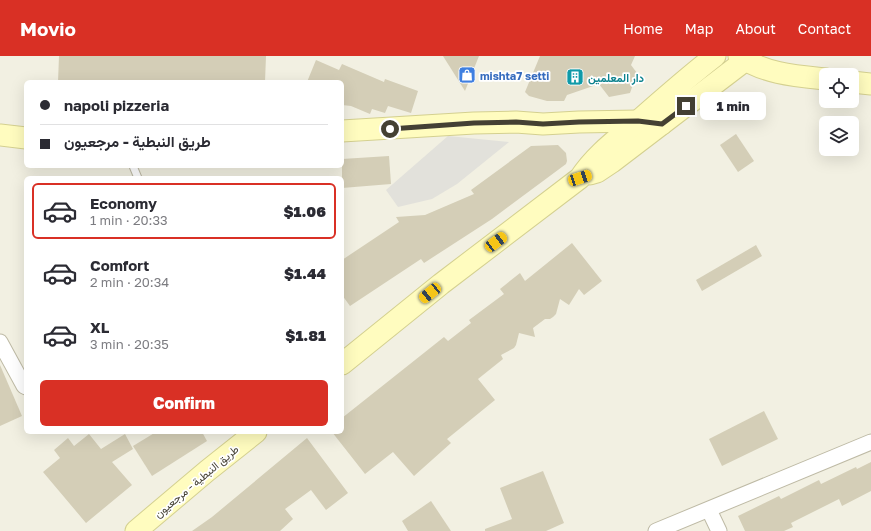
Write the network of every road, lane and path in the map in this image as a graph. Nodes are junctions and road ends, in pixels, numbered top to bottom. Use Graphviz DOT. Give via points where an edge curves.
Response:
graph roads {
  1 [pos="715,56"];
  2 [pos="745,58"];
  3 [pos="819,78"];
  4 [pos="859,83"];
  5 [pos="871,84"];
  6 [pos="657,117"];
  7 [pos="344,132"];
  8 [pos="0,135"];
  9 [pos="24,138"];
  10 [pos="0,342"];
  11 [pos="344,362"];
  12 [pos="24,386"];
  13 [pos="253,434"];
  14 [pos="871,442"];
  15 [pos="708,510"];
  16 [pos="136,531"];
  17 [pos="656,531"];
  18 [pos="719,531"];
  1 -- 6 [label="main road" via="681,82"];
  2 -- 3 [label="main road" via="775,72"];
  2 -- 6 [label="main road"];
  4 -- 5 [label="main road"];
  6 -- 7 [label="main road" via="622,108 534,116 516,122"];
  6 -- 11 [label="main road" via="597,172 580,178 441,284"];
  8 -- 9 [label="main road"];
  10 -- 12 [label="street"];
  13 -- 16 [label="main road, طريق النبطية - مرجعيون"];
  14 -- 15 [label="street"];
  15 -- 17 [label="street"];
  15 -- 18 [label="street"];
}
